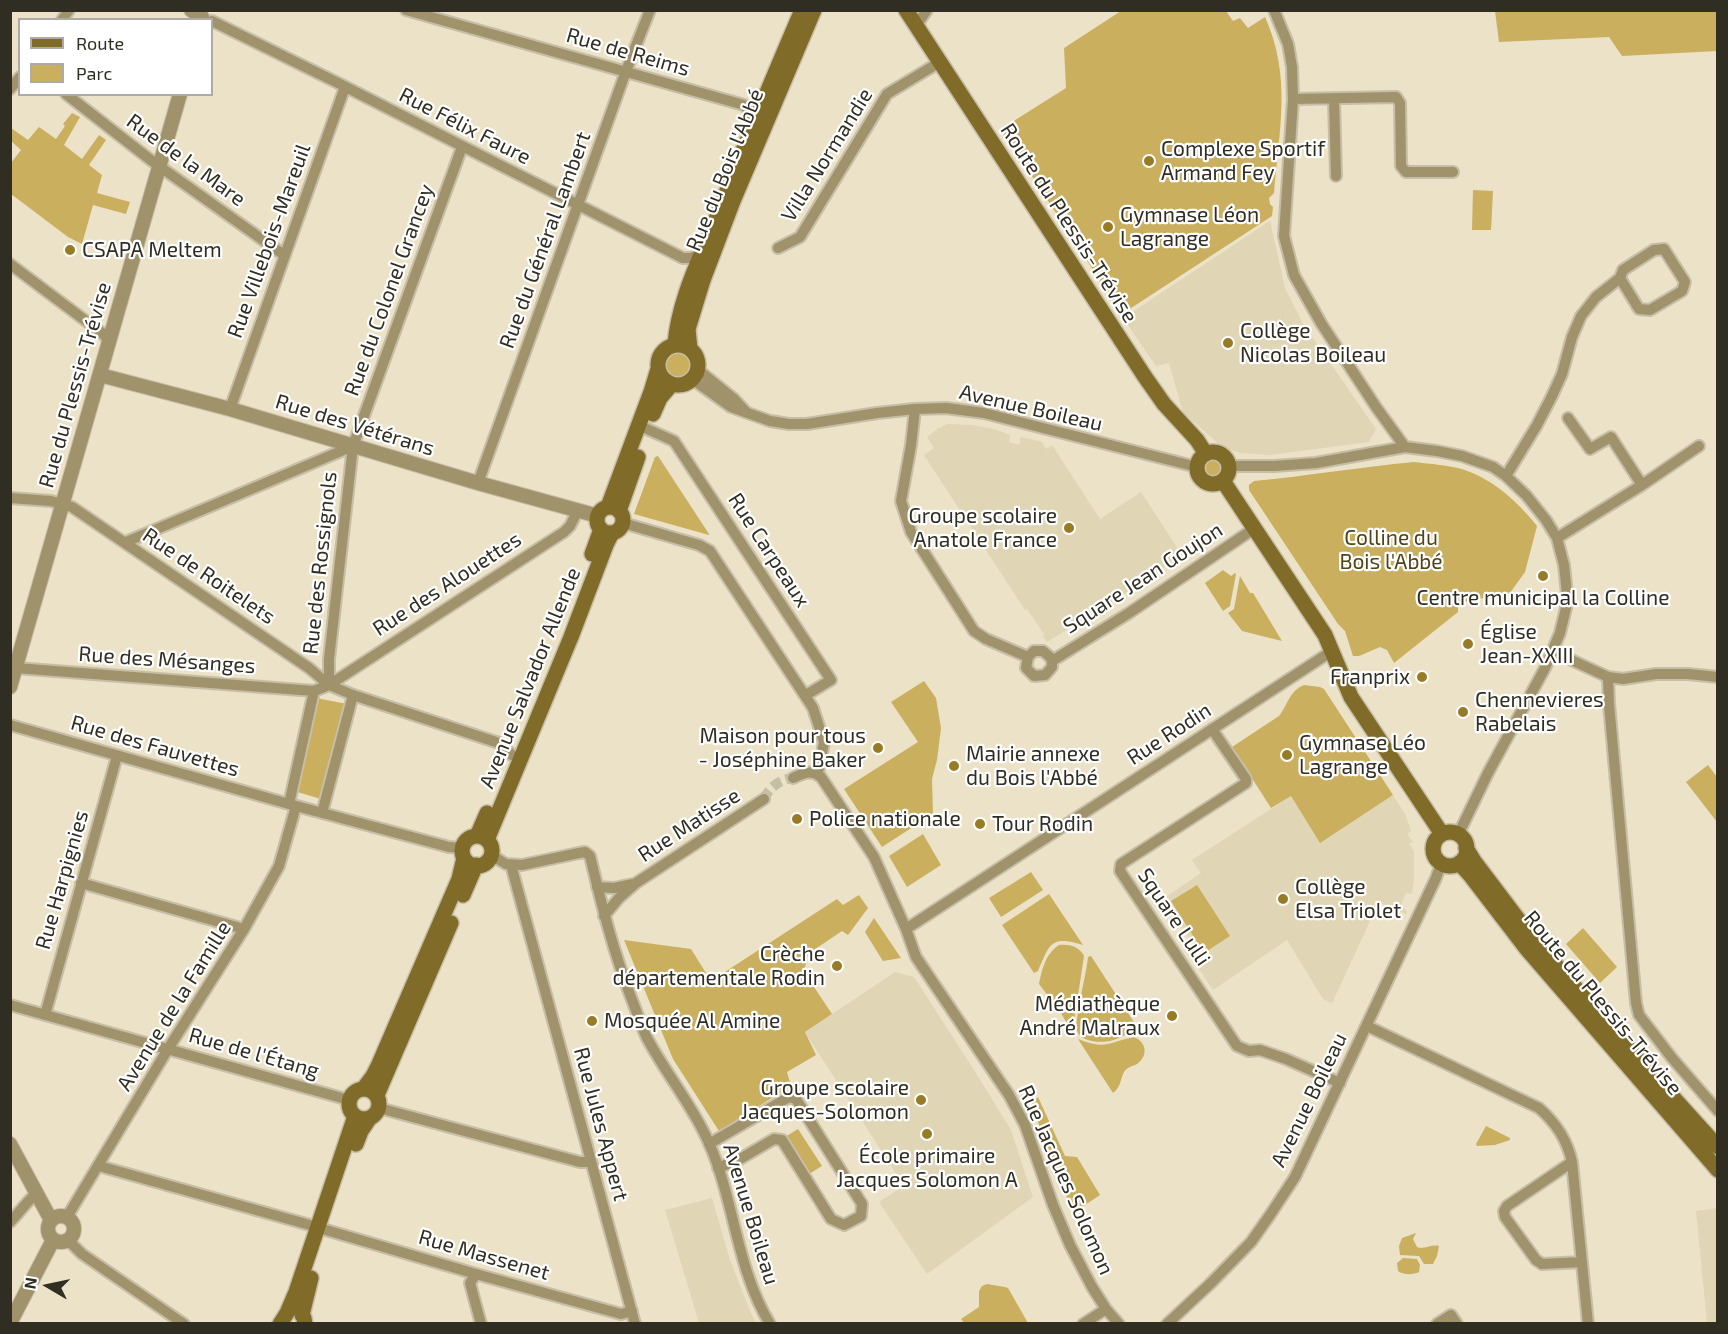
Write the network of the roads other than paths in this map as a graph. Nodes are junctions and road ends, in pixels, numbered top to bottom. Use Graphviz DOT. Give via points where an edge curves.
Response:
graph roads {
  1 [pos="406,10"];
  2 [pos="650,10"];
  3 [pos="802,10"];
  4 [pos="814,10"];
  5 [pos="906,10"];
  6 [pos="927,10"];
  7 [pos="1274,10"];
  8 [pos="213,21"];
  9 [pos="916,26"];
  10 [pos="940,62"];
  11 [pos="626,71"];
  12 [pos="345,87"];
  13 [pos="69,96"];
  14 [pos="179,96"];
  15 [pos="1293,99"];
  16 [pos="1334,99"];
  17 [pos="751,129"];
  18 [pos="462,147"];
  19 [pos="160,166"];
  20 [pos="1453,172"];
  21 [pos="1336,176"];
  22 [pos="578,205"];
  23 [pos="778,248"];
  24 [pos="702,253"];
  25 [pos="284,255"];
  26 [pos="10,264"];
  27 [pos="1620,278"];
  28 [pos="110,341"];
  29 [pos="675,345"];
  30 [pos="690,349"];
  31 [pos="658,369"];
  32 [pos="695,374"];
  33 [pos="100,375"];
  34 [pos="672,384"];
  35 [pos="230,409"];
  36 [pos="915,409"];
  37 [pos="1568,418"];
  38 [pos="647,429"];
  39 [pos="353,446"];
  40 [pos="1700,446"];
  41 [pos="1406,447"];
  42 [pos="1206,454"];
  43 [pos="1230,466"];
  44 [pos="1197,467"];
  45 [pos="1506,476"];
  46 [pos="1223,481"];
  47 [pos="478,483"];
  48 [pos="1642,485"];
  49 [pos="10,498"];
  50 [pos="63,504"];
  51 [pos="578,510"];
  52 [pos="610,520"];
  53 [pos="1255,528"];
  54 [pos="1557,538"];
  55 [pos="126,542"];
  56 [pos="1332,651"];
  57 [pos="1552,651"];
  58 [pos="1028,657"];
  59 [pos="1052,661"];
  60 [pos="16,668"];
  61 [pos="1608,677"];
  62 [pos="1718,677"];
  63 [pos="329,685"];
  64 [pos="10,687"];
  65 [pos="314,692"];
  66 [pos="353,695"];
  67 [pos="806,695"];
  68 [pos="10,724"];
  69 [pos="1212,729"];
  70 [pos="512,755"];
  71 [pos="117,756"];
  72 [pos="817,774"];
  73 [pos="793,778"];
  74 [pos="764,799"];
  75 [pos="292,805"];
  76 [pos="322,813"];
  77 [pos="1442,834"];
  78 [pos="482,838"];
  79 [pos="1462,841"];
  80 [pos="491,855"];
  81 [pos="468,857"];
  82 [pos="1458,863"];
  83 [pos="1441,864"];
  84 [pos="510,866"];
  85 [pos="81,883"];
  86 [pos="636,883"];
  87 [pos="597,887"];
  88 [pos="604,916"];
  89 [pos="906,928"];
  90 [pos="244,929"];
  91 [pos="10,1005"];
  92 [pos="45,1015"];
  93 [pos="1367,1026"];
  94 [pos="168,1049"];
  95 [pos="1340,1083"];
  96 [pos="349,1100"];
  97 [pos="369,1105"];
  98 [pos="1718,1111"];
  99 [pos="10,1144"];
  100 [pos="710,1144"];
  101 [pos="1718,1147"];
  102 [pos="590,1162"];
  103 [pos="1572,1162"];
  104 [pos="99,1166"];
  105 [pos="718,1168"];
  106 [pos="1718,1170"];
  107 [pos="36,1194"];
  108 [pos="67,1217"];
  109 [pos="51,1220"];
  110 [pos="10,1222"];
  111 [pos="321,1228"];
  112 [pos="53,1240"];
  113 [pos="69,1240"];
  114 [pos="1582,1262"];
  115 [pos="476,1274"];
  116 [pos="1106,1309"];
  117 [pos="632,1311"];
  118 [pos="293,1319"];
  119 [pos="10,1323"];
  120 [pos="184,1323"];
  121 [pos="481,1323"];
  122 [pos="635,1323"];
  123 [pos="770,1323"];
  124 [pos="1083,1323"];
  125 [pos="1119,1323"];
  126 [pos="1167,1323"];
  127 [pos="1437,1323"];
  128 [pos="1457,1323"];
  129 [pos="1588,1323"];
  1 -- 11 [label="street, Rue de Reims"];
  2 -- 11 [label="street, Rue du Général Lambert"];
  3 -- 17 [label="main road"];
  4 -- 30 [label="main road, Rue du Bois l'Abbé" via="703,280 688,329"];
  5 -- 9 [label="main road, Route du Plessis-Trévise"];
  6 -- 9 [label="street"];
  7 -- 15 [label="street" via="1288,44"];
  8 -- 12 [label="street, Rue Félix Faure"];
  9 -- 10 [label="main road, Route du Plessis-Trévise"];
  10 -- 23 [label="street, Villa Normandie" via="887,94 800,237"];
  10 -- 42 [label="main road, Route du Plessis-Trévise" via="1144,377"];
  11 -- 17 [label="street, Rue de Reims" via="744,105 751,113"];
  11 -- 22 [label="street, Rue du Général Lambert"];
  12 -- 18 [label="street, Rue Félix Faure"];
  12 -- 25 [label="street, Rue Villebois-Mareuil"];
  13 -- 19 [label="street, Rue de la Mare"];
  14 -- 19 [label="street, Rue du Plessis-Trévise"];
  15 -- 16 [label="street"];
  15 -- 41 [label="street" via="1284,236 1293,275 1386,423"];
  16 -- 20 [label="street" via="1396,97 1400,104 1401,166 1406,172"];
  16 -- 21 [label="street"];
  17 -- 24 [label="main road"];
  18 -- 22 [label="street, Rue Félix Faure"];
  18 -- 39 [label="street, Rue du Colonel Grancey"];
  19 -- 25 [label="street, Rue de la Mare"];
  19 -- 28 [label="street, Rue du Plessis-Trévise"];
  22 -- 24 [label="street, Rue Félix Faure" via="683,258"];
  22 -- 47 [label="street, Rue du Général Lambert"];
  24 -- 29 [label="main road" via="676,328"];
  25 -- 35 [label="street, Rue Villebois-Mareuil"];
  26 -- 28 [label="street"];
  27 -- 27 [label="street" via="1639,309 1650,310 1682,291 1684,282 1664,249 1654,250 1623,270"];
  27 -- 45 [label="street" via="1596,297 1581,316 1552,396"];
  28 -- 33 [label="street, Rue du Plessis-Trévise"];
  29 -- 30 [label="main road"];
  29 -- 31 [label="main road" via="661,353"];
  30 -- 32 [label="main road" via="697,358"];
  31 -- 34 [label="main road"];
  31 -- 52 [label="main road, Avenue Salvador Allende"];
  32 -- 34 [label="main road" via="686,383"];
  32 -- 36 [label="street, Avenue Boileau" via="731,407 770,421 807,424"];
  33 -- 35 [label="street, Rue des Vétérans"];
  33 -- 50 [label="street, Rue du Plessis-Trévise"];
  34 -- 38 [label="main road, Avenue Salvador Allende" via="660,398"];
  35 -- 39 [label="street, Rue des Vétérans"];
  36 -- 44 [label="street, Avenue Boileau" via="984,413"];
  36 -- 58 [label="street, Square Jean Goujon" via="901,501 911,532 974,631"];
  37 -- 48 [label="street" via="1590,449 1611,437"];
  38 -- 52 [label="main road, Avenue Salvador Allende"];
  38 -- 67 [label="street, Rue Carpeaux" via="674,441 831,680"];
  39 -- 47 [label="street, Rue des Vétérans"];
  39 -- 55 [label="street"];
  39 -- 63 [label="street, Rue des Rossignols"];
  40 -- 48 [label="street"];
  41 -- 43 [label="street" via="1316,463"];
  41 -- 45 [label="street" via="1462,456"];
  42 -- 43 [label="main road" via="1221,453"];
  42 -- 44 [label="main road"];
  43 -- 46 [label="main road"];
  44 -- 46 [label="main road" via="1199,476 1207,483"];
  45 -- 54 [label="street" via="1526,495"];
  46 -- 53 [label="main road"];
  47 -- 51 [label="street, Rue des Vétérans"];
  48 -- 54 [label="street"];
  49 -- 50 [label="street"];
  50 -- 55 [label="street, Rue de Roitelets"];
  50 -- 60 [label="street, Rue du Plessis-Trévise"];
  51 -- 52 [label="street, Rue des Vétérans"];
  51 -- 63 [label="street, Rue des Alouettes" via="564,532"];
  52 -- 67 [label="street" via="708,550"];
  52 -- 70 [label="main road, Avenue Salvador Allende"];
  52 -- 78 [label="main road, Avenue Salvador Allende" via="606,545 571,638"];
  53 -- 56 [label="main road"];
  53 -- 59 [label="street, Square Jean Goujon"];
  54 -- 57 [label="street" via="1567,594 1560,633"];
  55 -- 63 [label="street, Rue de Roitelets"];
  56 -- 69 [label="street, Rue Rodin"];
  56 -- 77 [label="main road" via="1351,697"];
  57 -- 61 [label="street"];
  57 -- 79 [label="street" via="1488,773"];
  58 -- 59 [label="street, Square Jean Goujon" via="1034,651 1043,651"];
  58 -- 59 [label="street, Square Jean Goujon" via="1029,673 1040,676 1049,672"];
  60 -- 64 [label="street, Rue du Plessis-Trévise"];
  60 -- 65 [label="street, Rue des Mésanges"];
  61 -- 62 [label="street"];
  61 -- 98 [label="street" via="1639,1015"];
  63 -- 65 [label="street, Rue des Alouettes"];
  63 -- 66 [label="street, Rue de Roitelets"];
  65 -- 75 [label="street, Avenue de la Famille"];
  66 -- 70 [label="street, Rue de Roitelets" via="499,742"];
  66 -- 76 [label="street"];
  67 -- 72 [label="street" via="824,742"];
  68 -- 71 [label="street, Rue des Fauvettes"];
  69 -- 89 [label="street, Rue Rodin"];
  69 -- 95 [label="street, Square Lulli" via="1246,783 1121,864 1120,871 1237,1046 1286,1059"];
  70 -- 78 [label="main road, Avenue Salvador Allende"];
  71 -- 75 [label="street, Rue des Fauvettes"];
  71 -- 85 [label="street, Rue Harpignies"];
  72 -- 73 [label="street" via="806,772"];
  72 -- 89 [label="street, Rue Jacques Solomon" via="874,857"];
  74 -- 86 [label="street, Rue Matisse"];
  75 -- 76 [label="street, Rue des Fauvettes"];
  75 -- 90 [label="street, Avenue de la Famille" via="279,866"];
  76 -- 81 [label="street" via="448,847"];
  77 -- 79 [label="main road" via="1450,832"];
  77 -- 83 [label="main road" via="1433,846"];
  78 -- 80 [label="main road" via="491,847"];
  78 -- 81 [label="main road" via="473,836 466,841"];
  79 -- 82 [label="main road" via="1465,856"];
  79 -- 101 [label="main road, Route du Plessis-Trévise" via="1533,939"];
  80 -- 81 [label="main road" via="485,863"];
  80 -- 84 [label="street"];
  81 -- 97 [label="main road" via="373,1076"];
  82 -- 83 [label="main road"];
  82 -- 106 [label="main road, Route du Plessis-Trévise" via="1526,948"];
  83 -- 93 [label="street, Avenue Boileau"];
  84 -- 87 [label="street, Avenue Boileau" via="585,852 590,856"];
  84 -- 102 [label="street, Rue Jules Appert"];
  85 -- 90 [label="street"];
  85 -- 92 [label="street, Rue Harpignies"];
  86 -- 87 [label="street"];
  86 -- 88 [label="street"];
  87 -- 88 [label="street, Avenue Boileau"];
  88 -- 100 [label="street, Avenue Boileau" via="646,1036"];
  89 -- 116 [label="street, Rue Jacques Solomon" via="916,957 1025,1125 1070,1245"];
  90 -- 94 [label="street, Avenue de la Famille"];
  91 -- 92 [label="street, Rue de l'Étang"];
  92 -- 94 [label="street, Rue de l'Étang"];
  93 -- 95 [label="street, Avenue Boileau"];
  93 -- 103 [label="street" via="1539,1108 1562,1133"];
  94 -- 96 [label="street, Rue de l'Étang"];
  94 -- 104 [label="street, Avenue de la Famille"];
  95 -- 126 [label="street, Avenue Boileau" via="1295,1177 1251,1242"];
  96 -- 97 [label="main road" via="355,1092"];
  97 -- 102 [label="street"];
  97 -- 111 [label="main road"];
  99 -- 107 [label="street"];
  100 -- 105 [label="street, Avenue Boileau"];
  100 -- 105 [label="street" via="789,1097 796,1099 862,1204 861,1216 844,1225 831,1219 782,1140 774,1139"];
  102 -- 117 [label="street, Rue Jules Appert"];
  103 -- 114 [label="street"];
  103 -- 114 [label="street" via="1504,1211 1542,1264"];
  104 -- 108 [label="street, Avenue de la Famille"];
  104 -- 111 [label="street, Rue Massenet"];
  105 -- 123 [label="street, Avenue Boileau" via="745,1269"];
  107 -- 109 [label="street"];
  107 -- 110 [label="street"];
  108 -- 109 [label="street"];
  108 -- 113 [label="street" via="74,1226"];
  109 -- 112 [label="street" via="48,1230"];
  111 -- 115 [label="street, Rue Massenet"];
  111 -- 118 [label="main road"];
  112 -- 113 [label="street"];
  112 -- 119 [label="street"];
  113 -- 120 [label="street" via="82,1254"];
  114 -- 129 [label="street"];
  115 -- 117 [label="street, Rue Massenet" via="621,1314"];
  115 -- 121 [label="street" via="470,1283"];
  116 -- 124 [label="street"];
  116 -- 125 [label="street, Rue Jacques Solomon"];
  117 -- 122 [label="street, Rue Jules Appert"];
  127 -- 128 [label="street" via="1451,1315"];
}
